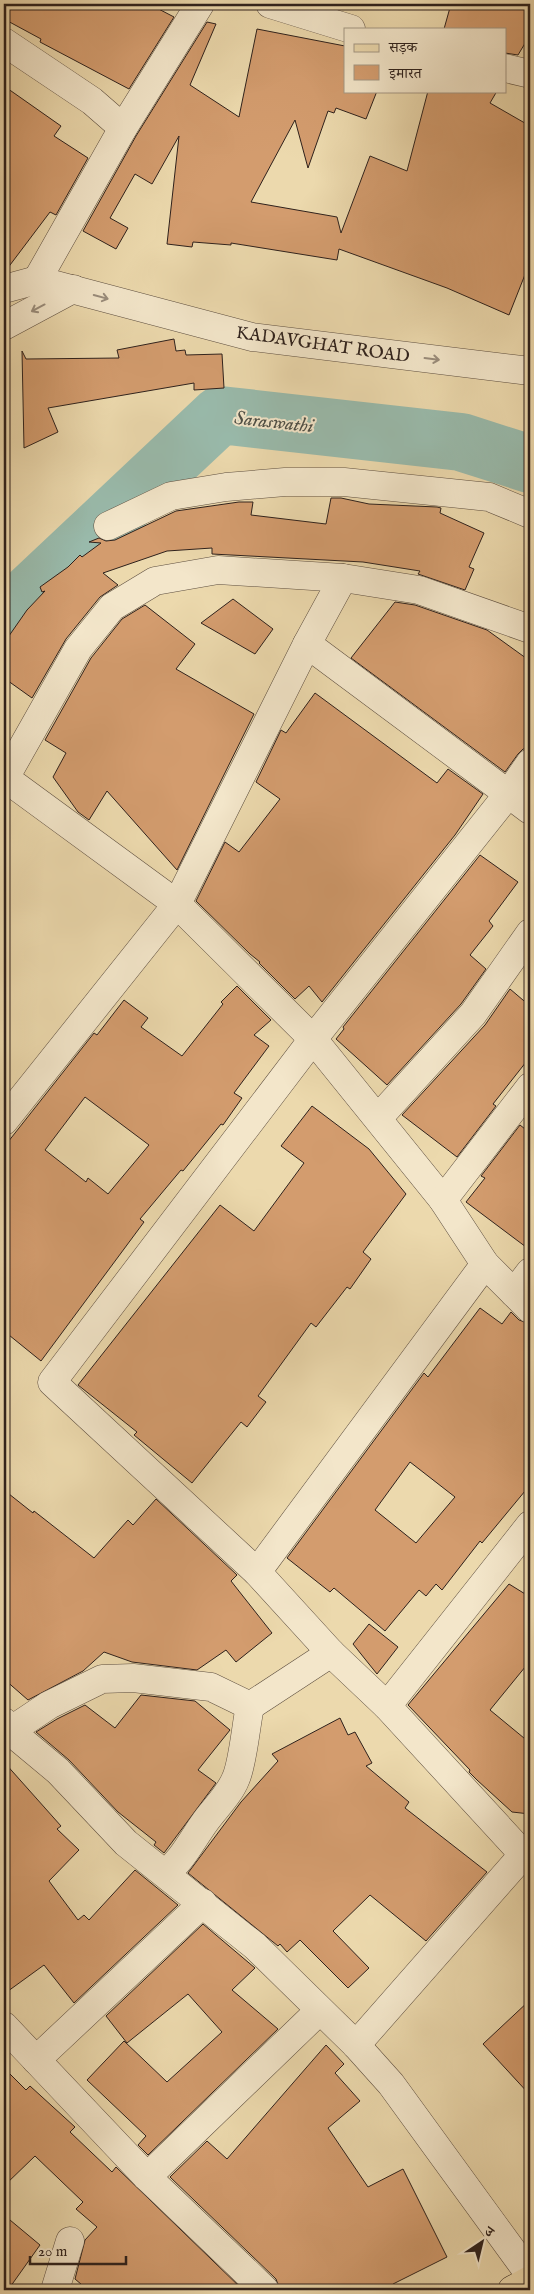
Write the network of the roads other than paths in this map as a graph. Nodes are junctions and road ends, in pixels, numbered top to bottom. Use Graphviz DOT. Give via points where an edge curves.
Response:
graph roads {
  1 [pos="200,4"];
  2 [pos="270,4"];
  3 [pos="348,28"];
  4 [pos="4,42"];
  5 [pos="506,68"];
  6 [pos="530,74"];
  7 [pos="123,128"];
  8 [pos="37,280"];
  9 [pos="4,289"];
  10 [pos="73,289"];
  11 [pos="4,326"];
  12 [pos="530,371"];
  13 [pos="530,514"];
  14 [pos="108,526"];
  15 [pos="343,578"];
  16 [pos="530,629"];
  17 [pos="307,644"];
  18 [pos="530,763"];
  19 [pos="509,793"];
  20 [pos="530,810"];
  21 [pos="177,904"];
  22 [pos="530,934"];
  23 [pos="313,1039"];
  24 [pos="530,1087"];
  25 [pos="378,1117"];
  26 [pos="4,1121"];
  27 [pos="443,1200"];
  28 [pos="485,1264"];
  29 [pos="530,1272"];
  30 [pos="522,1301"];
  31 [pos="530,1525"];
  32 [pos="257,1572"];
  33 [pos="331,1653"];
  34 [pos="250,1706"];
  35 [pos="387,1706"];
  36 [pos="7,1726"];
  37 [pos="527,1851"];
  38 [pos="166,1874"];
  39 [pos="204,1903"];
  40 [pos="319,2011"];
  41 [pos="4,2026"];
  42 [pos="356,2045"];
  43 [pos="36,2060"];
  44 [pos="147,2177"];
  45 [pos="70,2241"];
  46 [pos="530,2275"];
  47 [pos="530,2280"];
  48 [pos="55,2290"];
  49 [pos="264,2290"];
  50 [pos="512,2290"];
  1 -- 7 [label="street"];
  2 -- 3 [label="street"];
  4 -- 7 [label="street" via="92,101"];
  5 -- 6 [label="street"];
  7 -- 8 [label="street"];
  8 -- 9 [label="street, KADAVGHAT ROAD"];
  8 -- 10 [label="street, KADAVGHAT ROAD"];
  10 -- 11 [label="street, one-way"];
  10 -- 12 [label="street, KADAVGHAT ROAD, one-way" via="252,337"];
  13 -- 14 [label="street" via="489,497 362,483 285,482 171,496"];
  15 -- 16 [label="street" via="419,590"];
  15 -- 17 [label="street"];
  15 -- 21 [label="street" via="218,570 155,581 112,607 78,649 5,778"];
  17 -- 19 [label="street"];
  17 -- 21 [label="street"];
  18 -- 19 [label="street"];
  19 -- 20 [label="street"];
  19 -- 23 [label="street"];
  21 -- 23 [label="street"];
  21 -- 26 [label="street"];
  22 -- 25 [label="street" via="473,1014"];
  23 -- 25 [label="street"];
  23 -- 32 [label="street" via="52,1382"];
  24 -- 27 [label="street"];
  25 -- 27 [label="street"];
  27 -- 28 [label="street"];
  28 -- 30 [label="street"];
  28 -- 32 [label="street"];
  29 -- 30 [label="street"];
  31 -- 35 [label="street"];
  32 -- 33 [label="street"];
  33 -- 34 [label="street"];
  33 -- 35 [label="street"];
  34 -- 36 [label="street" via="211,1687 142,1679 102,1679"];
  34 -- 38 [label="street" via="236,1778 178,1863"];
  35 -- 37 [label="street"];
  36 -- 38 [label="street" via="58,1770 126,1843"];
  37 -- 42 [label="street"];
  38 -- 39 [label="street"];
  39 -- 40 [label="street" via="255,1946"];
  39 -- 43 [label="street"];
  40 -- 42 [label="street"];
  40 -- 44 [label="street"];
  41 -- 43 [label="street"];
  42 -- 46 [label="street" via="391,2084"];
  43 -- 44 [label="street"];
  44 -- 49 [label="street"];
  45 -- 48 [label="street"];
  47 -- 50 [label="main road"];
}
